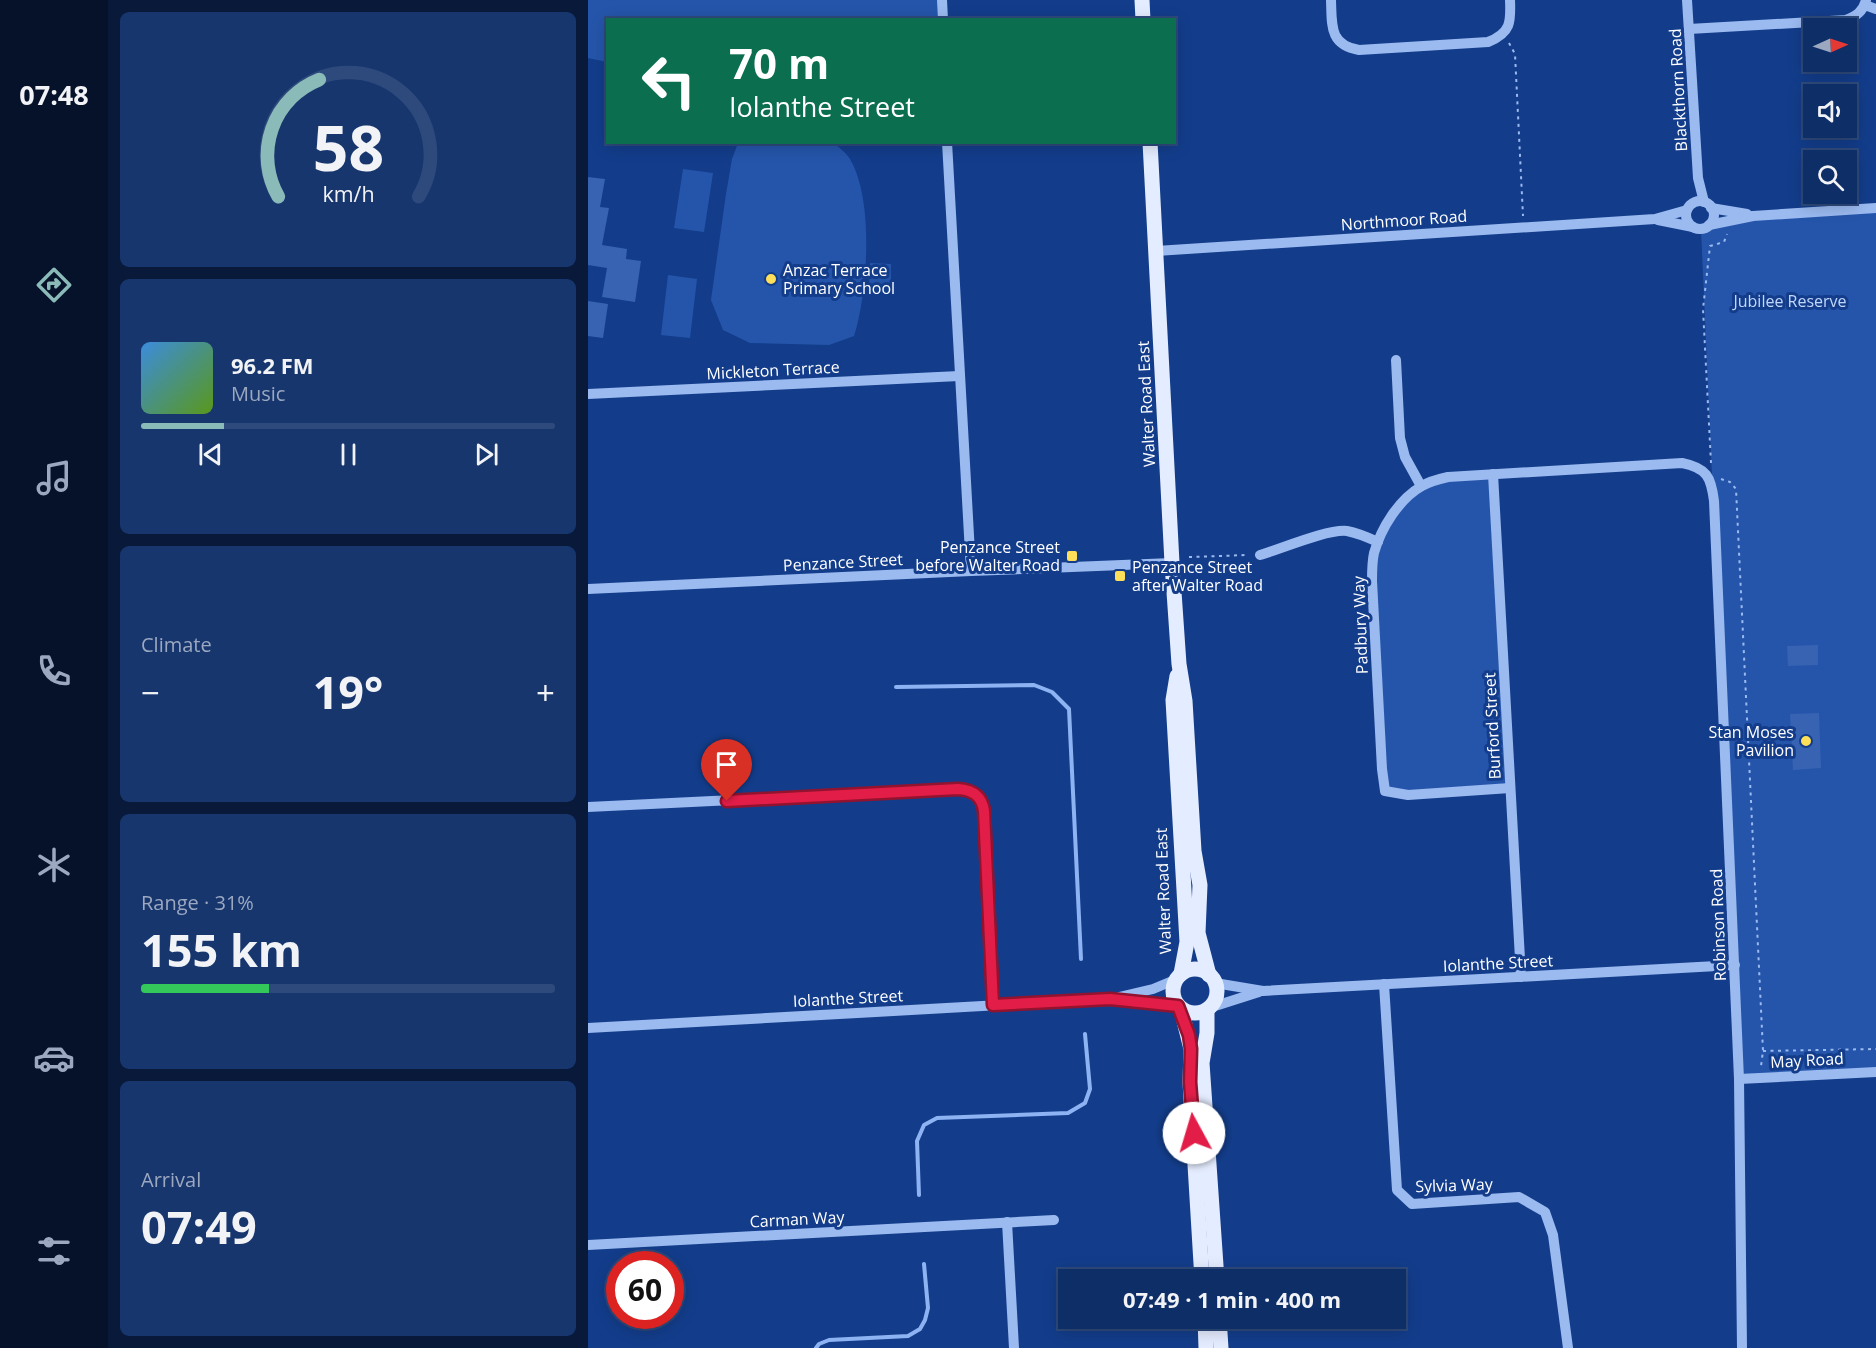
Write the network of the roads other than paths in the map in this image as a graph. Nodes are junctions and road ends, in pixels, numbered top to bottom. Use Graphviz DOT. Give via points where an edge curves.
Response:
graph roads {
  1 [pos="942,0"];
  2 [pos="1142,0"];
  3 [pos="1331,0"];
  4 [pos="1510,0"];
  5 [pos="1688,0"];
  6 [pos="1865,2"];
  7 [pos="1876,9"];
  8 [pos="943,18"];
  9 [pos="1143,18"];
  10 [pos="1689,29"];
  11 [pos="947,144"];
  12 [pos="1150,144"];
  13 [pos="1699,206"];
  14 [pos="1876,208"];
  15 [pos="1753,216"];
  16 [pos="1655,219"];
  17 [pos="1709,225"];
  18 [pos="1693,227"];
  19 [pos="1156,251"];
  20 [pos="1396,360"];
  21 [pos="959,376"];
  22 [pos="588,394"];
  23 [pos="1493,474"];
  24 [pos="1421,486"];
  25 [pos="1714,501"];
  26 [pos="1378,542"];
  27 [pos="1260,555"];
  28 [pos="1172,563"];
  29 [pos="971,571"];
  30 [pos="588,589"];
  31 [pos="1179,664"];
  32 [pos="1510,788"];
  33 [pos="588,807"];
  34 [pos="1735,965"];
  35 [pos="1179,977"];
  36 [pos="1521,977"];
  37 [pos="1212,979"];
  38 [pos="1384,984"];
  39 [pos="1263,991"];
  40 [pos="1110,999"];
  41 [pos="993,1005"];
  42 [pos="1179,1008"];
  43 [pos="1210,1009"];
  44 [pos="588,1028"];
  45 [pos="1876,1072"];
  46 [pos="1739,1078"];
  47 [pos="1054,1220"];
  48 [pos="1007,1222"];
  49 [pos="588,1245"];
  50 [pos="1201,1269"];
  51 [pos="1216,1269"];
  52 [pos="1205,1329"];
  53 [pos="1220,1329"];
  54 [pos="1014,1348"];
  55 [pos="1206,1348"];
  56 [pos="1221,1348"];
  57 [pos="1568,1348"];
  58 [pos="1742,1348"];
  1 -- 8 [label="street"];
  2 -- 9 [label="main road"];
  3 -- 4 [label="street" via="1333,30 1338,41 1347,48 1366,50 1488,42 1504,34 1509,26"];
  5 -- 10 [label="street, Blackthorn Road"];
  6 -- 7 [label="street"];
  6 -- 10 [label="street" via="1861,12 1846,20"];
  10 -- 13 [label="street, Blackthorn Road"];
  11 -- 21 [label="street"];
  12 -- 19 [label="main road, Walter Road East"];
  13 -- 15 [label="street"];
  13 -- 16 [label="street"];
  13 -- 17 [label="street, Blackthorn Road" via="1713,217"];
  13 -- 18 [label="street" via="1686,218"];
  14 -- 15 [label="street"];
  15 -- 17 [label="street"];
  16 -- 18 [label="street"];
  16 -- 19 [label="street, Northmoor Road"];
  17 -- 18 [label="street"];
  19 -- 28 [label="main road, Walter Road East"];
  20 -- 24 [label="street" via="1400,438 1405,457"];
  21 -- 22 [label="street, Mickleton Terrace"];
  21 -- 29 [label="street"];
  23 -- 24 [label="street, Padbury Way" via="1449,477"];
  23 -- 25 [label="street, Padbury Way" via="1682,463 1697,467 1709,477"];
  23 -- 32 [label="street, Burford Street"];
  24 -- 26 [label="street, Padbury Way" via="1390,518"];
  25 -- 34 [label="street, Robinson Road"];
  26 -- 27 [label="street" via="1344,531"];
  26 -- 32 [label="street, Padbury Way" via="1372,581 1385,791 1408,795"];
  28 -- 29 [label="street, Penzance Street"];
  28 -- 31 [label="main road, Walter Road East"];
  29 -- 30 [label="street, Penzance Street"];
  31 -- 35 [label="main road, Walter Road East" via="1173,700 1187,942"];
  31 -- 37 [label="main road, Walter Road East" via="1200,885 1198,933"];
  32 -- 36 [label="street, Burford Street"];
  33 -- 41 [label="street" via="958,789 975,793 984,811"];
  34 -- 36 [label="street, Iolanthe Street"];
  34 -- 46 [label="street, Robinson Road"];
  35 -- 37 [label="main road" via="1196,969"];
  35 -- 40 [label="street, Iolanthe Street" via="1153,989"];
  35 -- 42 [label="main road" via="1173,992"];
  36 -- 38 [label="street, Iolanthe Street"];
  37 -- 39 [label="street, Iolanthe Street"];
  37 -- 43 [label="main road" via="1217,994"];
  38 -- 39 [label="street, Iolanthe Street"];
  38 -- 57 [label="street, Sylvia Way" via="1396,1190 1412,1204 1519,1197 1545,1212 1553,1235"];
  39 -- 43 [label="street, Iolanthe Street"];
  40 -- 41 [label="street, Iolanthe Street"];
  40 -- 42 [label="street, Iolanthe Street"];
  41 -- 44 [label="street, Iolanthe Street"];
  42 -- 43 [label="main road" via="1191,1013"];
  42 -- 50 [label="main road" via="1191,1049"];
  43 -- 51 [label="main road" via="1202,1063"];
  45 -- 46 [label="street, May Road"];
  46 -- 58 [label="street, Robinson Road"];
  47 -- 48 [label="street, Carman Way"];
  48 -- 49 [label="street, Carman Way"];
  48 -- 54 [label="street"];
  52 -- 55 [label="main road"];
  53 -- 56 [label="main road"];
}
